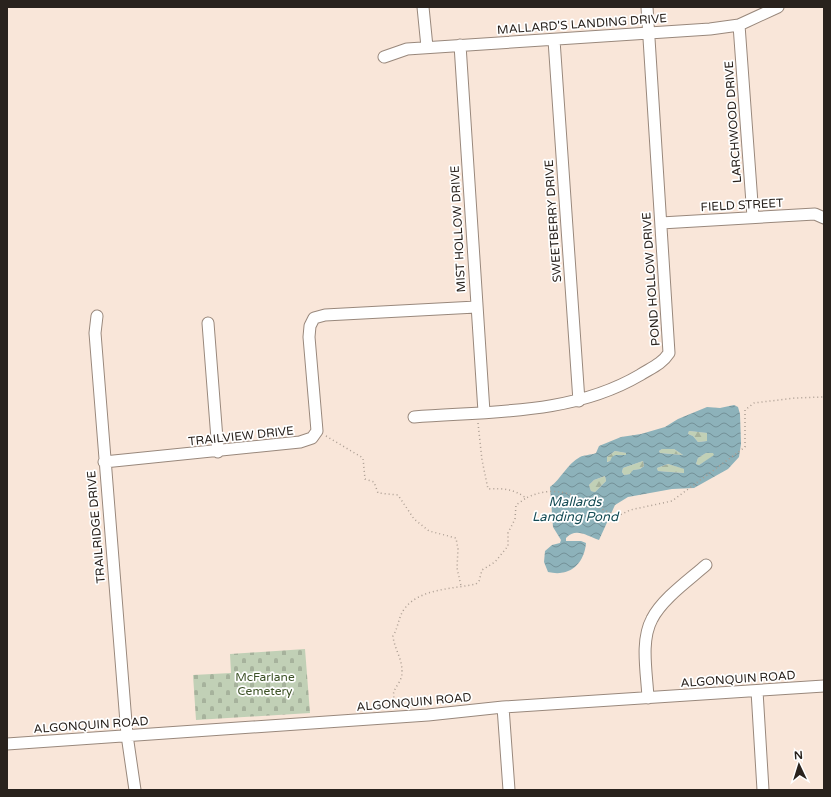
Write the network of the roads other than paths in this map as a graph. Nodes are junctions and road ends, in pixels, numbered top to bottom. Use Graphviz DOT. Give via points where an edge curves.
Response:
graph roads {
  1 [pos="424,7"];
  2 [pos="647,7"];
  3 [pos="778,7"];
  4 [pos="739,25"];
  5 [pos="648,33"];
  6 [pos="554,40"];
  7 [pos="460,45"];
  8 [pos="427,47"];
  9 [pos="384,57"];
  10 [pos="753,217"];
  11 [pos="824,218"];
  12 [pos="660,223"];
  13 [pos="476,307"];
  14 [pos="97,316"];
  15 [pos="208,323"];
  16 [pos="579,401"];
  17 [pos="481,412"];
  18 [pos="414,417"];
  19 [pos="218,452"];
  20 [pos="104,462"];
  21 [pos="706,565"];
  22 [pos="824,686"];
  23 [pos="757,692"];
  24 [pos="648,698"];
  25 [pos="503,707"];
  26 [pos="127,735"];
  27 [pos="7,744"];
  28 [pos="135,790"];
  29 [pos="509,790"];
  30 [pos="763,790"];
  1 -- 8 [label="street"];
  2 -- 5 [label="street, POND HOLLOW DRIVE"];
  3 -- 4 [label="street, MALLARD'S LANDING DRIVE"];
  4 -- 5 [label="street, MALLARD'S LANDING DRIVE"];
  4 -- 10 [label="street, LARCHWOOD DRIVE"];
  5 -- 6 [label="street, MALLARD'S LANDING DRIVE"];
  5 -- 12 [label="street, POND HOLLOW DRIVE"];
  6 -- 7 [label="street, MALLARD'S LANDING DRIVE"];
  6 -- 16 [label="street, SWEETBERRY DRIVE"];
  7 -- 8 [label="street, MALLARD'S LANDING DRIVE"];
  7 -- 13 [label="street, MIST HOLLOW DRIVE"];
  8 -- 9 [label="street, MALLARD'S LANDING DRIVE" via="406,49"];
  10 -- 11 [label="street, FIELD STREET" via="814,214"];
  10 -- 12 [label="street, FIELD STREET"];
  12 -- 16 [label="street, POND HOLLOW DRIVE" via="669,353 664,361 621,386"];
  13 -- 17 [label="street, MIST HOLLOW DRIVE"];
  13 -- 19 [label="street, TRAILVIEW DRIVE" via="326,315 314,318 309,337 317,431 312,438 300,442"];
  14 -- 20 [label="street, TRAILRIDGE DRIVE" via="94,333"];
  15 -- 19 [label="street"];
  16 -- 17 [label="street, POND HOLLOW DRIVE" via="551,407"];
  17 -- 18 [label="street, POND HOLLOW DRIVE"];
  19 -- 20 [label="street, TRAILVIEW DRIVE"];
  20 -- 26 [label="street, TRAILRIDGE DRIVE"];
  21 -- 24 [label="street" via="660,607 652,620 646,649"];
  22 -- 23 [label="street, ALGONQUIN ROAD"];
  23 -- 24 [label="street, ALGONQUIN ROAD"];
  23 -- 30 [label="street"];
  24 -- 25 [label="street, ALGONQUIN ROAD"];
  25 -- 26 [label="street, ALGONQUIN ROAD" via="411,716"];
  25 -- 29 [label="street"];
  26 -- 27 [label="street, ALGONQUIN ROAD"];
  26 -- 28 [label="street, TRAILRIDGE DRIVE"];
}
